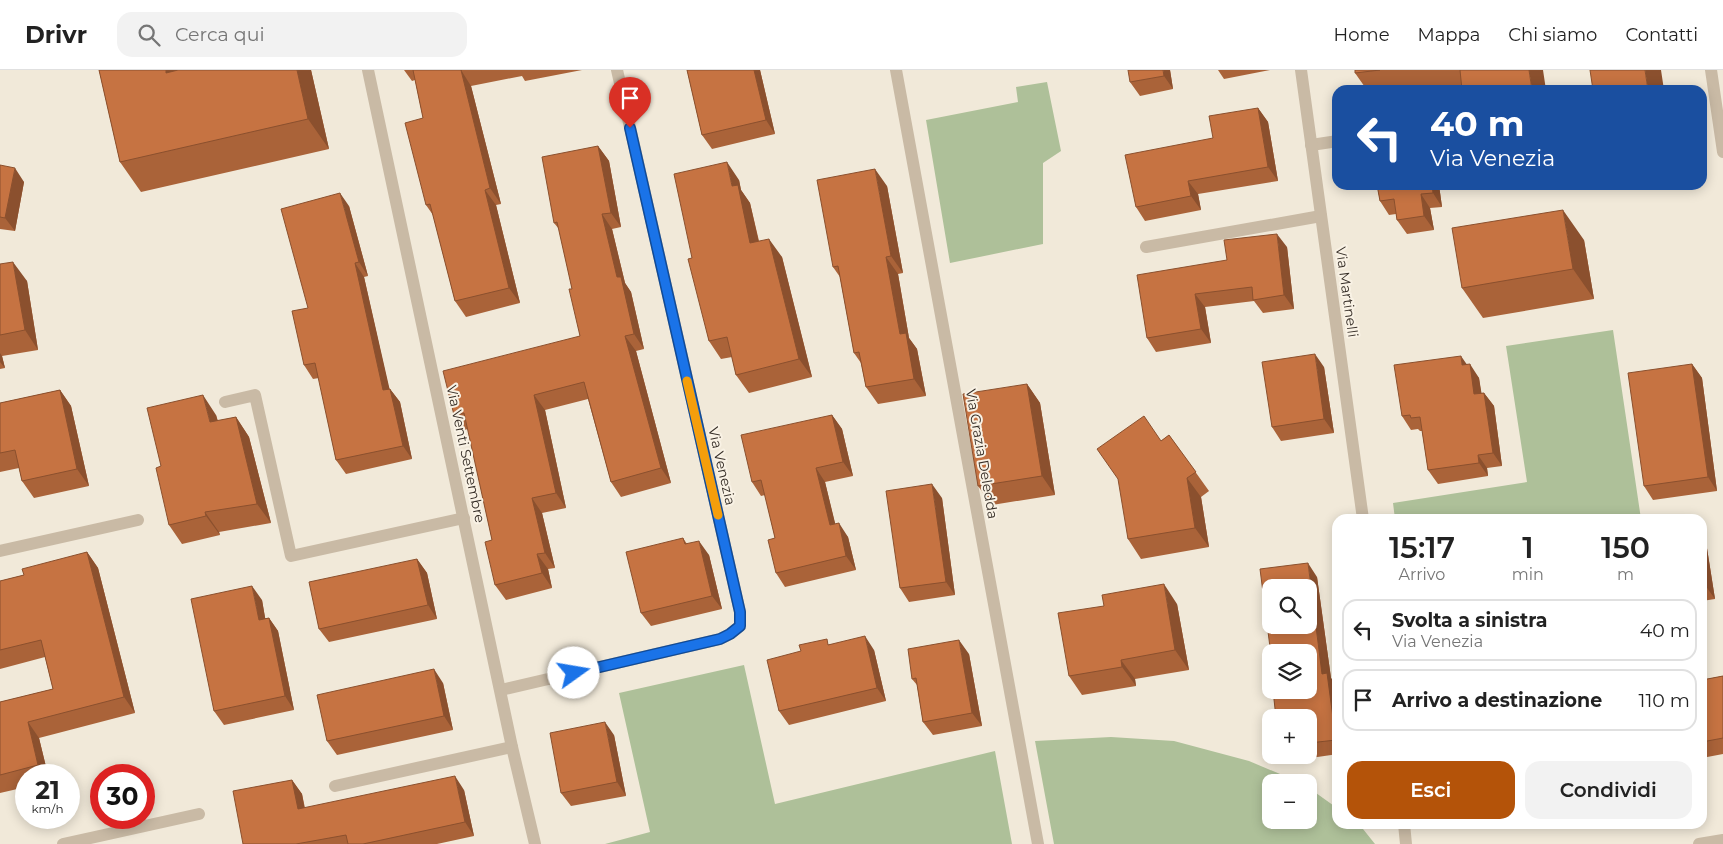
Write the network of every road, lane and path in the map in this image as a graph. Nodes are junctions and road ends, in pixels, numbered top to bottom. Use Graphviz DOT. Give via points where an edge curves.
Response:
graph roads {
  1 [pos="368,70"];
  2 [pos="617,70"];
  3 [pos="896,70"];
  4 [pos="1301,70"];
  5 [pos="1711,70"];
  6 [pos="1332,142"];
  7 [pos="1311,145"];
  8 [pos="1723,152"];
  9 [pos="1321,216"];
  10 [pos="1146,247"];
  11 [pos="225,402"];
  12 [pos="1362,514"];
  13 [pos="464,518"];
  14 [pos="138,520"];
  15 [pos="0,550"];
  16 [pos="501,690"];
  17 [pos="512,747"];
  18 [pos="334,786"];
  19 [pos="199,814"];
  20 [pos="1404,829"];
  21 [pos="1723,840"];
  22 [pos="63,844"];
  23 [pos="535,844"];
  24 [pos="1038,844"];
  25 [pos="1406,844"];
  26 [pos="1700,844"];
  1 -- 13 [label="street, Via Venti Settembre"];
  2 -- 16 [label="street, Via Venezia" via="740,612 740,626 720,639"];
  3 -- 24 [label="street, Via Grazia Deledda"];
  4 -- 7 [label="street, Via Martinelli"];
  5 -- 8 [label="street"];
  6 -- 7 [label="street"];
  7 -- 9 [label="street, Via Martinelli"];
  9 -- 10 [label="street"];
  9 -- 12 [label="street, Via Martinelli"];
  11 -- 13 [label="street" via="255,395 291,556"];
  13 -- 16 [label="street, Via Venti Settembre"];
  14 -- 15 [label="street"];
  16 -- 17 [label="street, Via Venti Settembre"];
  17 -- 18 [label="street"];
  17 -- 23 [label="street, Via Venti Settembre"];
  19 -- 22 [label="street"];
  20 -- 25 [label="street"];
  21 -- 26 [label="street"];
}
